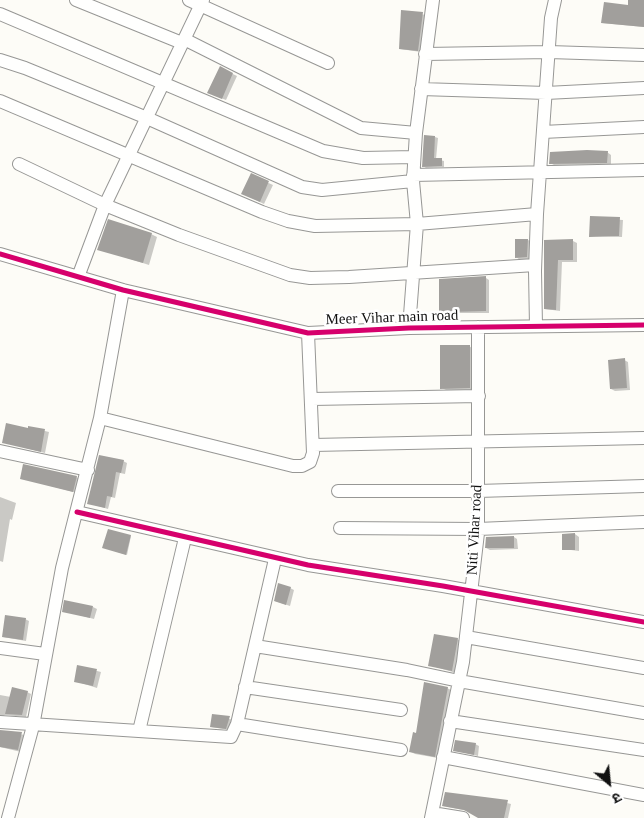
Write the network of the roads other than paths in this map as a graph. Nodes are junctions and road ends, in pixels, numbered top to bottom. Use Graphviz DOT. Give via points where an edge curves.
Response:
graph roads {
  1 [pos="76,0"];
  2 [pos="433,0"];
  3 [pos="555,0"];
  4 [pos="197,2"];
  5 [pos="0,14"];
  6 [pos="183,41"];
  7 [pos="549,52"];
  8 [pos="425,54"];
  9 [pos="644,55"];
  10 [pos="0,60"];
  11 [pos="328,63"];
  12 [pos="163,84"];
  13 [pos="644,88"];
  14 [pos="421,89"];
  15 [pos="546,93"];
  16 [pos="0,101"];
  17 [pos="147,118"];
  18 [pos="644,127"];
  19 [pos="543,132"];
  20 [pos="416,133"];
  21 [pos="129,155"];
  22 [pos="414,156"];
  23 [pos="19,164"];
  24 [pos="644,170"];
  25 [pos="540,172"];
  26 [pos="413,178"];
  27 [pos="105,205"];
  28 [pos="537,214"];
  29 [pos="417,224"];
  30 [pos="0,254"];
  31 [pos="535,265"];
  32 [pos="412,272"];
  33 [pos="78,277"];
  34 [pos="123,290"];
  35 [pos="644,325"];
  36 [pos="536,326"];
  37 [pos="478,327"];
  38 [pos="409,328"];
  39 [pos="308,333"];
  40 [pos="479,396"];
  41 [pos="312,399"];
  42 [pos="100,418"];
  43 [pos="644,438"];
  44 [pos="479,441"];
  45 [pos="313,445"];
  46 [pos="0,451"];
  47 [pos="88,470"];
  48 [pos="644,486"];
  49 [pos="338,491"];
  50 [pos="478,491"];
  51 [pos="77,512"];
  52 [pos="644,522"];
  53 [pos="340,528"];
  54 [pos="478,529"];
  55 [pos="185,538"];
  56 [pos="275,559"];
  57 [pos="471,591"];
  58 [pos="644,622"];
  59 [pos="466,637"];
  60 [pos="255,646"];
  61 [pos="0,648"];
  62 [pos="45,654"];
  63 [pos="644,668"];
  64 [pos="459,681"];
  65 [pos="245,688"];
  66 [pos="401,710"];
  67 [pos="644,713"];
  68 [pos="450,721"];
  69 [pos="0,722"];
  70 [pos="237,724"];
  71 [pos="33,726"];
  72 [pos="139,731"];
  73 [pos="401,750"];
  74 [pos="644,750"];
  75 [pos="443,757"];
  76 [pos="644,795"];
  77 [pos="431,815"];
  78 [pos="8,818"];
  79 [pos="463,818"];
  1 -- 6 [label="street"];
  2 -- 8 [label="street"];
  3 -- 7 [label="street"];
  4 -- 6 [label="street"];
  4 -- 11 [label="street"];
  5 -- 12 [label="street"];
  6 -- 12 [label="street"];
  6 -- 20 [label="street" via="361,128"];
  7 -- 8 [label="street"];
  7 -- 9 [label="street"];
  7 -- 15 [label="street"];
  8 -- 14 [label="street"];
  10 -- 17 [label="street"];
  12 -- 17 [label="street"];
  12 -- 22 [label="street" via="323,151 363,158"];
  13 -- 15 [label="street"];
  14 -- 15 [label="street"];
  14 -- 20 [label="street"];
  15 -- 19 [label="street"];
  16 -- 21 [label="street"];
  17 -- 21 [label="street"];
  17 -- 26 [label="street" via="302,187 322,190"];
  18 -- 19 [label="street"];
  19 -- 25 [label="street"];
  20 -- 22 [label="street"];
  21 -- 27 [label="street"];
  21 -- 29 [label="street" via="288,221 315,226"];
  22 -- 26 [label="street"];
  23 -- 27 [label="street"];
  24 -- 25 [label="street"];
  25 -- 26 [label="street"];
  25 -- 28 [label="street"];
  26 -- 29 [label="street"];
  27 -- 32 [label="street" via="290,275 310,278"];
  27 -- 33 [label="street"];
  28 -- 29 [label="street"];
  28 -- 31 [label="street"];
  29 -- 32 [label="street"];
  30 -- 33 [label="street, Meer Vihar main road"];
  31 -- 32 [label="street"];
  31 -- 36 [label="street"];
  32 -- 38 [label="street"];
  33 -- 34 [label="street, Meer Vihar main road"];
  34 -- 39 [label="street, Meer Vihar main road"];
  34 -- 42 [label="street"];
  35 -- 36 [label="street, Meer Vihar main road"];
  36 -- 37 [label="street, Meer Vihar main road"];
  37 -- 38 [label="street, Meer Vihar main road"];
  37 -- 40 [label="street, Niti Vihar road"];
  38 -- 39 [label="street, Meer Vihar main road"];
  39 -- 41 [label="street"];
  40 -- 41 [label="street"];
  40 -- 44 [label="street, Niti Vihar road"];
  41 -- 45 [label="street"];
  42 -- 45 [label="street" via="293,466 310,462"];
  42 -- 47 [label="street"];
  43 -- 44 [label="street"];
  44 -- 45 [label="street"];
  44 -- 50 [label="street, Niti Vihar road"];
  46 -- 47 [label="street"];
  47 -- 51 [label="street"];
  48 -- 50 [label="street"];
  49 -- 50 [label="street"];
  50 -- 54 [label="street, Niti Vihar road"];
  51 -- 55 [label="street"];
  51 -- 62 [label="street"];
  52 -- 54 [label="street"];
  53 -- 54 [label="street"];
  54 -- 57 [label="street, Niti Vihar road"];
  55 -- 56 [label="street"];
  55 -- 72 [label="street"];
  56 -- 57 [label="street"];
  56 -- 60 [label="street"];
  57 -- 58 [label="street"];
  57 -- 59 [label="street, Niti Vihar road"];
  59 -- 63 [label="street"];
  59 -- 64 [label="street, Niti Vihar road"];
  60 -- 64 [label="street"];
  60 -- 65 [label="street"];
  61 -- 62 [label="street"];
  62 -- 71 [label="street"];
  64 -- 67 [label="street"];
  64 -- 68 [label="street, Niti Vihar road"];
  65 -- 66 [label="street"];
  65 -- 70 [label="street"];
  68 -- 74 [label="street"];
  68 -- 75 [label="street, Niti Vihar road"];
  69 -- 71 [label="street"];
  70 -- 72 [label="street" via="231,737 224,738"];
  70 -- 73 [label="street"];
  71 -- 72 [label="street"];
  71 -- 78 [label="street"];
  75 -- 76 [label="street"];
  75 -- 77 [label="street, Niti Vihar road"];
  77 -- 79 [label="street"];
}
